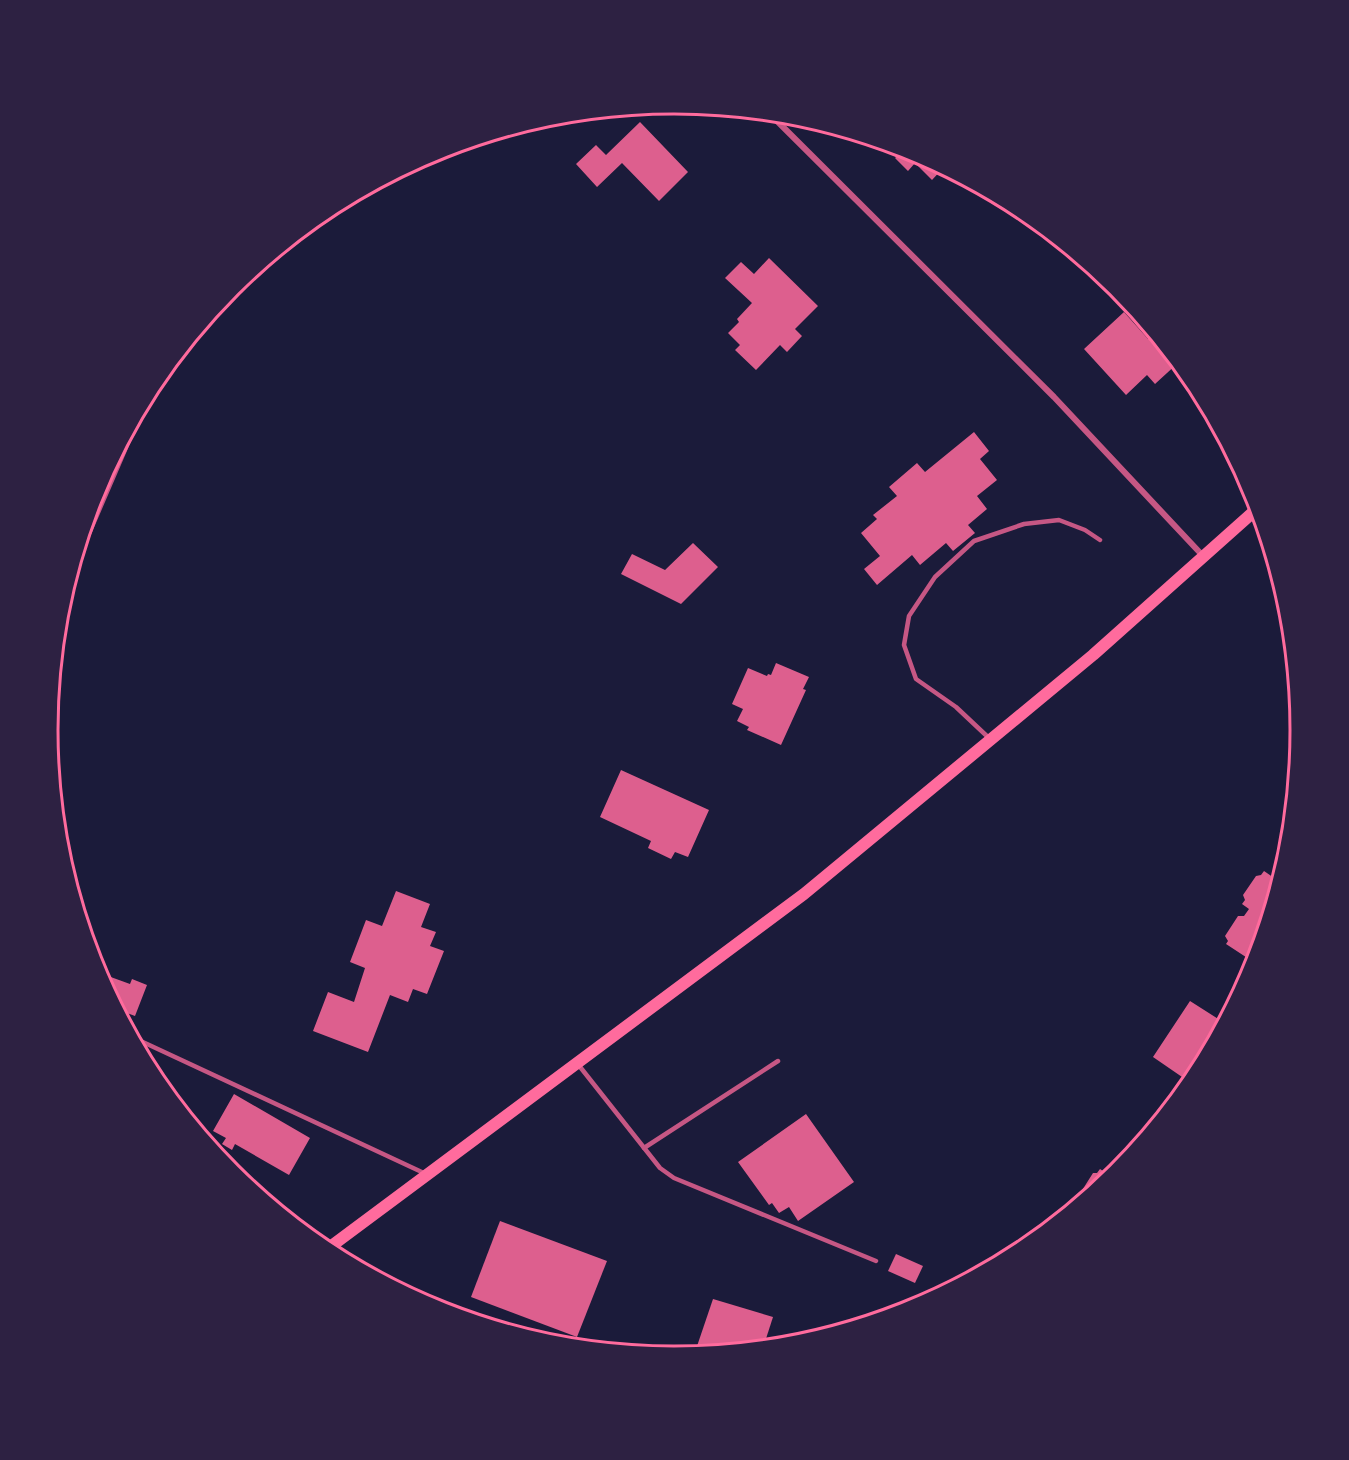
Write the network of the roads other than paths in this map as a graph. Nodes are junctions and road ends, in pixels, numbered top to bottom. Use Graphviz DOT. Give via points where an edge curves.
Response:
graph roads {
  1 [pos="779,123"];
  2 [pos="116,471"];
  3 [pos="99,510"];
  4 [pos="1251,513"];
  5 [pos="1100,540"];
  6 [pos="1203,557"];
  7 [pos="990,739"];
  8 [pos="144,1042"];
  9 [pos="778,1061"];
  10 [pos="577,1062"];
  11 [pos="644,1149"];
  12 [pos="426,1174"];
  13 [pos="334,1244"];
  14 [pos="876,1261"];
  1 -- 6 [label="street" via="1054,397"];
  2 -- 3 [label="lane"];
  4 -- 6 [label="main road"];
  5 -- 7 [label="lane" via="1059,520 1024,524 974,541 935,577 909,616 904,645 916,679 956,707"];
  6 -- 7 [label="main road" via="1093,655"];
  7 -- 10 [label="main road" via="804,894"];
  8 -- 12 [label="lane"];
  9 -- 11 [label="lane"];
  10 -- 11 [label="lane"];
  10 -- 12 [label="main road"];
  11 -- 14 [label="lane" via="674,1178"];
  12 -- 13 [label="main road"];
}
